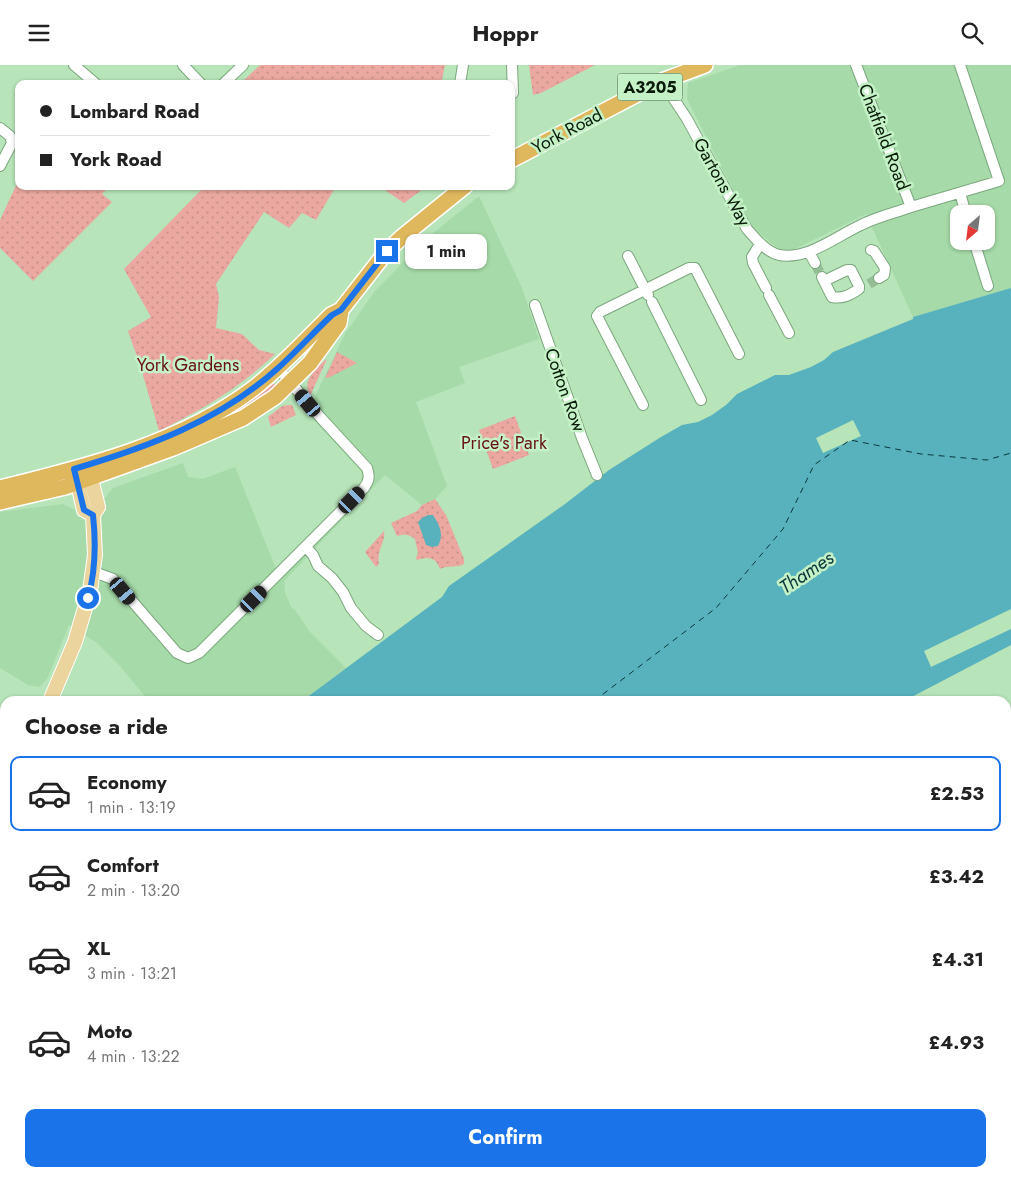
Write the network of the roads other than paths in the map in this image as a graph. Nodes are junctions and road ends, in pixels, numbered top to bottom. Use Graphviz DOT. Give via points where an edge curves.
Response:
graph roads {
  1 [pos="74,65"];
  2 [pos="183,65"];
  3 [pos="243,65"];
  4 [pos="463,65"];
  5 [pos="512,65"];
  6 [pos="705,65"];
  7 [pos="856,65"];
  8 [pos="960,65"];
  9 [pos="91,80"];
  10 [pos="197,80"];
  11 [pos="227,80"];
  12 [pos="461,80"];
  13 [pos="513,80"];
  14 [pos="662,81"];
  15 [pos="0,128"];
  16 [pos="515,158"];
  17 [pos="0,166"];
  18 [pos="458,190"];
  19 [pos="960,193"];
  20 [pos="963,205"];
  21 [pos="911,207"];
  22 [pos="760,244"];
  23 [pos="870,250"];
  24 [pos="977,250"];
  25 [pos="809,252"];
  26 [pos="628,256"];
  27 [pos="815,263"];
  28 [pos="879,278"];
  29 [pos="869,284"];
  30 [pos="988,286"];
  31 [pos="859,289"];
  32 [pos="648,295"];
  33 [pos="535,305"];
  34 [pos="341,310"];
  35 [pos="789,333"];
  36 [pos="739,354"];
  37 [pos="278,368"];
  38 [pos="291,383"];
  39 [pos="701,400"];
  40 [pos="643,405"];
  41 [pos="83,473"];
  42 [pos="597,475"];
  43 [pos="0,489"];
  44 [pos="0,502"];
  45 [pos="306,547"];
  46 [pos="94,572"];
  47 [pos="378,635"];
  48 [pos="52,696"];
  1 -- 9 [label="street"];
  2 -- 10 [label="street"];
  3 -- 11 [label="street"];
  4 -- 12 [label="street"];
  5 -- 13 [label="street"];
  6 -- 14 [label="highway, York Road / A3205"];
  7 -- 21 [label="street, Chatfield Road"];
  8 -- 19 [label="street, Chatfield Road" via="999,181"];
  14 -- 16 [label="highway, York Road / A3205"];
  14 -- 22 [label="street, Gartons Way" via="687,119 746,229"];
  15 -- 17 [label="street" via="10,136 12,143"];
  18 -- 34 [label="highway" via="387,251"];
  19 -- 20 [label="street"];
  19 -- 21 [label="street, Chatfield Road"];
  21 -- 25 [label="street, Gartons Way" via="866,223"];
  22 -- 25 [label="street, Gartons Way" via="777,254 791,256"];
  22 -- 35 [label="street" via="752,257 753,263"];
  23 -- 28 [label="street" via="885,268 884,275"];
  24 -- 30 [label="street"];
  25 -- 27 [label="street"];
  26 -- 32 [label="street"];
  29 -- 31 [label="street"];
  31 -- 31 [label="street" via="845,297 832,297 823,279 851,270"];
  32 -- 36 [label="street" via="688,268 695,268"];
  32 -- 39 [label="street"];
  32 -- 40 [label="street" via="600,312 597,316"];
  33 -- 42 [label="street, Cotton Row"];
  34 -- 37 [label="highway"];
  34 -- 38 [label="highway" via="339,323"];
  37 -- 38 [label="street"];
  37 -- 41 [label="highway" via="200,423"];
  38 -- 41 [label="highway" via="243,418 174,448"];
  38 -- 45 [label="street" via="367,468 370,476 364,488"];
  41 -- 43 [label="highway"];
  41 -- 44 [label="highway" via="52,491"];
  41 -- 46 [label="main road" via="84,510 93,515 96,537"];
  45 -- 46 [label="street" via="199,653 188,658 177,653 113,579"];
  45 -- 47 [label="street" via="318,566 343,592 351,609"];
  46 -- 48 [label="main road" via="78,634"];
}
